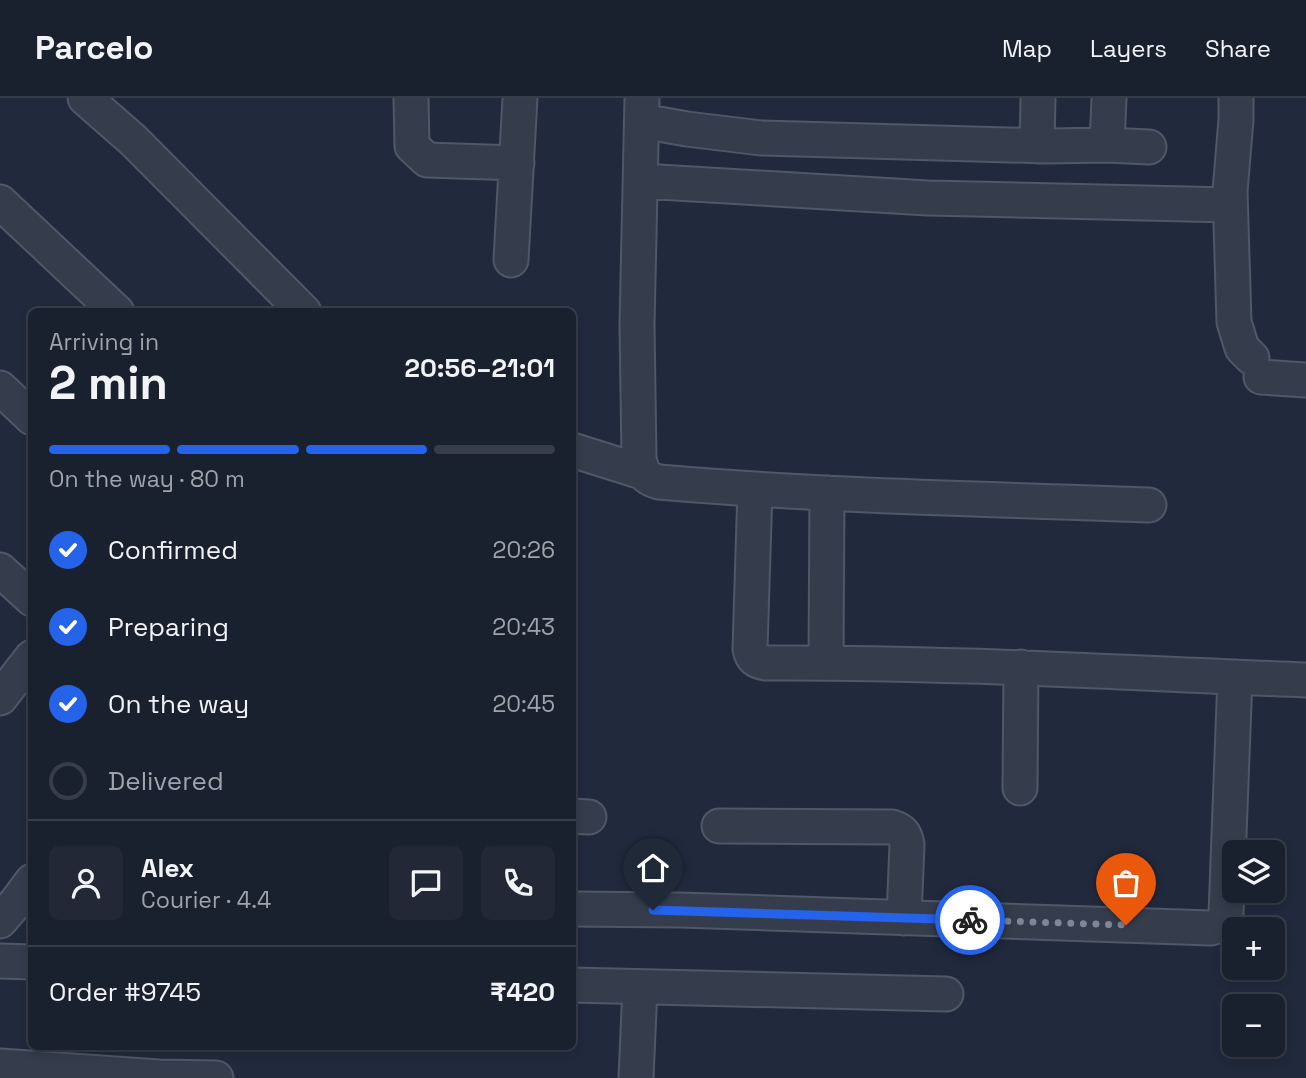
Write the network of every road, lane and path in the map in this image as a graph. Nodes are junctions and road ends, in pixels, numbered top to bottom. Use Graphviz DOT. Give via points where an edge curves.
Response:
graph roads {
  1 [pos="86,98"];
  2 [pos="411,98"];
  3 [pos="520,98"];
  4 [pos="1038,98"];
  5 [pos="1109,98"];
  6 [pos="1236,98"];
  7 [pos="642,109"];
  8 [pos="1107,145"];
  9 [pos="1037,146"];
  10 [pos="1149,147"];
  11 [pos="517,163"];
  12 [pos="642,181"];
  13 [pos="0,202"];
  14 [pos="1230,205"];
  15 [pos="511,260"];
  16 [pos="113,308"];
  17 [pos="300,308"];
  18 [pos="1306,380"];
  19 [pos="0,388"];
  20 [pos="28,414"];
  21 [pos="576,451"];
  22 [pos="642,472"];
  23 [pos="755,489"];
  24 [pos="827,493"];
  25 [pos="1149,505"];
  26 [pos="0,570"];
  27 [pos="28,595"];
  28 [pos="28,662"];
  29 [pos="826,663"];
  30 [pos="1021,667"];
  31 [pos="1235,677"];
  32 [pos="1306,680"];
  33 [pos="0,698"];
  34 [pos="1020,788"];
  35 [pos="719,826"];
  36 [pos="576,908"];
  37 [pos="904,918"];
  38 [pos="0,961"];
  39 [pos="28,962"];
  40 [pos="576,985"];
  41 [pos="640,987"];
  42 [pos="946,994"];
  43 [pos="0,1066"];
  44 [pos="159,1077"];
  45 [pos="216,1078"];
  46 [pos="636,1078"];
  1 -- 17 [label="street"];
  2 -- 11 [label="street" via="412,146 427,160"];
  3 -- 11 [label="street"];
  4 -- 9 [label="street"];
  5 -- 8 [label="street"];
  6 -- 14 [label="street"];
  7 -- 9 [label="street" via="687,129 761,138"];
  7 -- 12 [label="street"];
  8 -- 9 [label="street"];
  8 -- 10 [label="street"];
  11 -- 15 [label="street"];
  12 -- 14 [label="street" via="928,198"];
  12 -- 22 [label="street" via="637,325"];
  13 -- 16 [label="street"];
  14 -- 18 [label="street" via="1234,322 1242,348 1257,368"];
  19 -- 20 [label="street"];
  21 -- 22 [label="street"];
  22 -- 23 [label="street" via="659,482"];
  23 -- 24 [label="street"];
  23 -- 29 [label="street" via="752,656 765,663"];
  24 -- 25 [label="street"];
  24 -- 29 [label="street"];
  26 -- 27 [label="street"];
  28 -- 33 [label="street"];
  29 -- 30 [label="street"];
  30 -- 31 [label="street"];
  30 -- 34 [label="street"];
  31 -- 32 [label="street"];
  31 -- 37 [label="street" via="1224,922 1211,928"];
  35 -- 37 [label="street" via="900,830 907,844"];
  36 -- 37 [label="street"];
  38 -- 39 [label="street"];
  40 -- 41 [label="street"];
  41 -- 42 [label="street"];
  41 -- 46 [label="street"];
  43 -- 44 [label="street"];
  44 -- 45 [label="street"];
}
